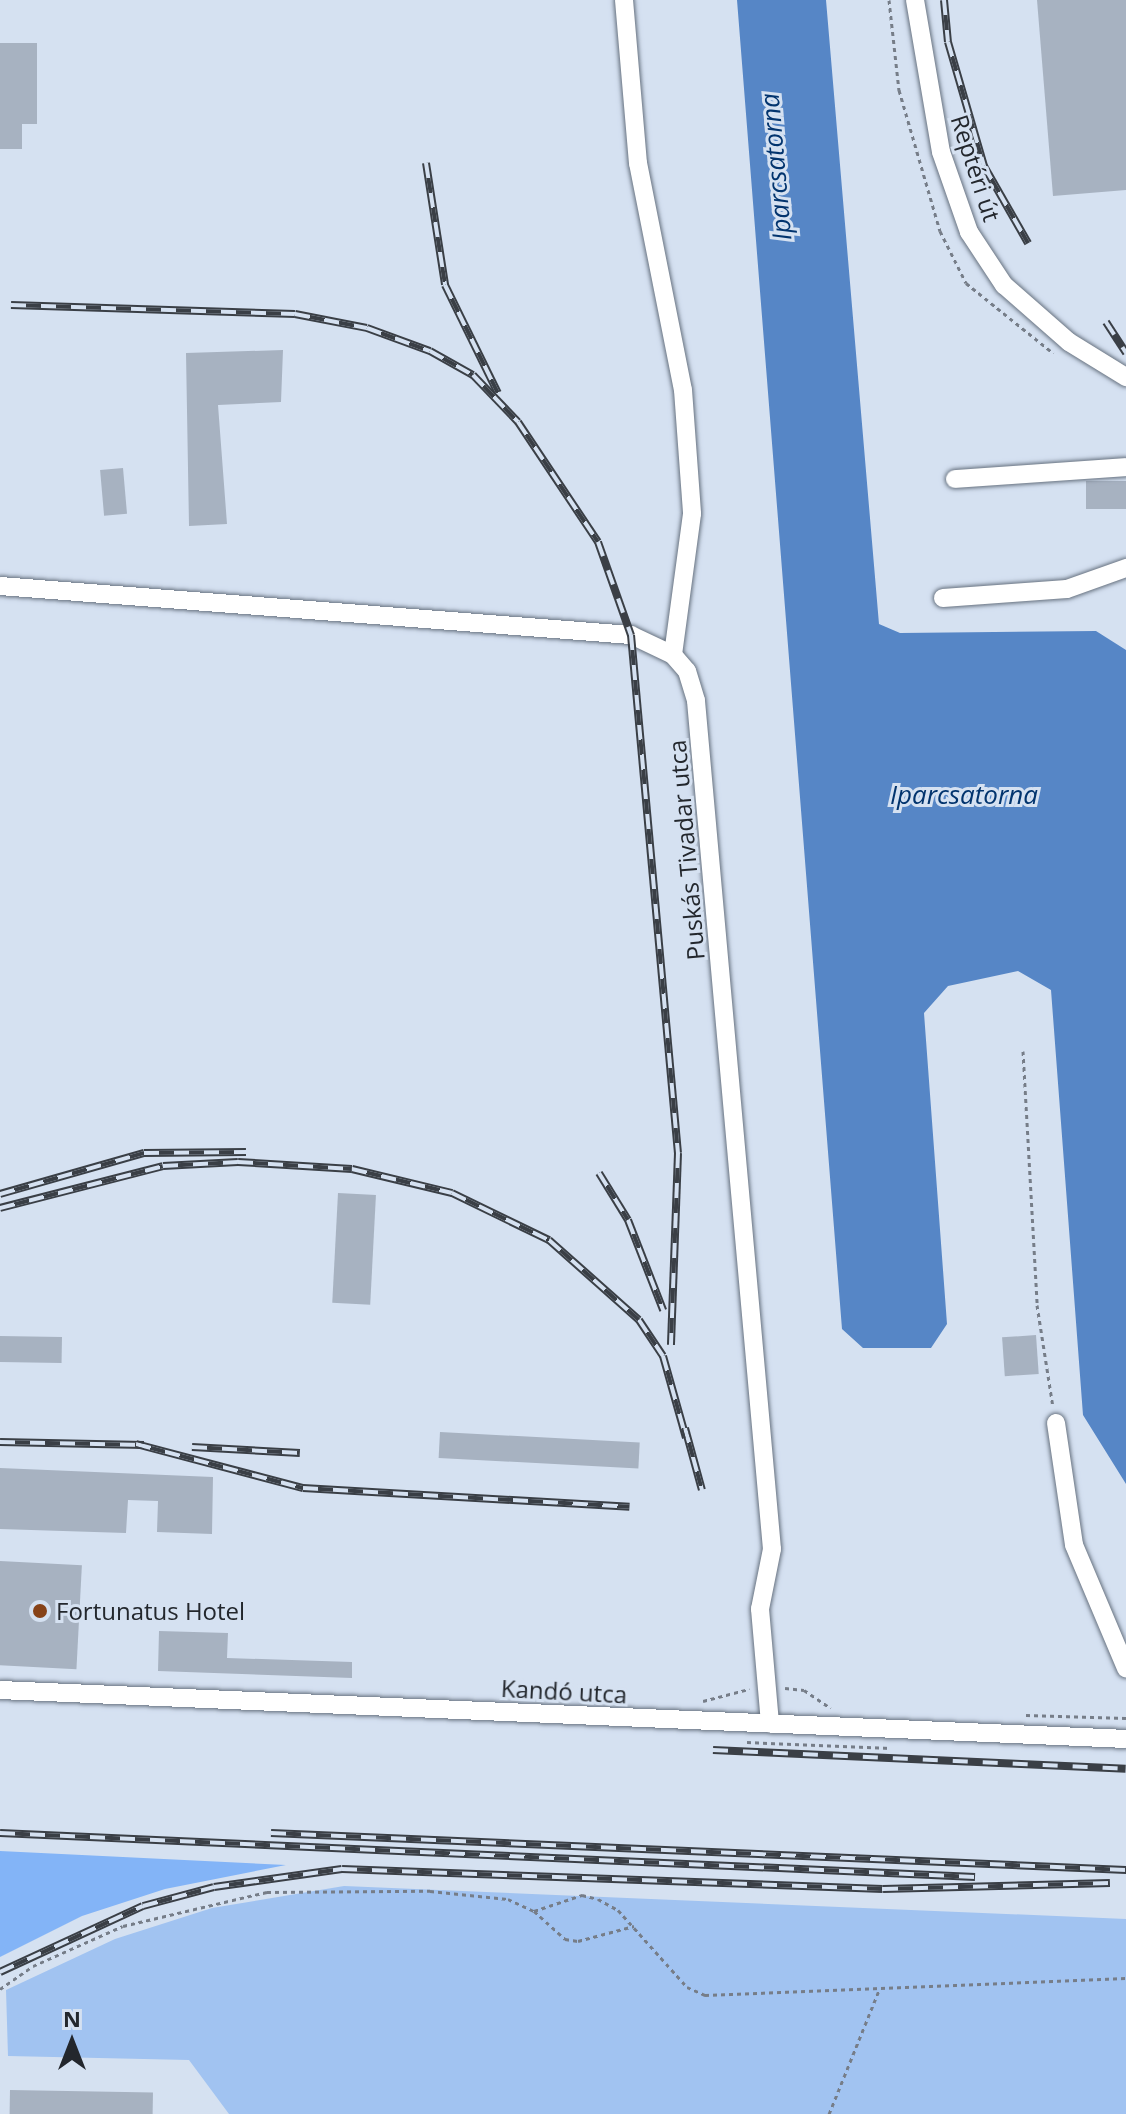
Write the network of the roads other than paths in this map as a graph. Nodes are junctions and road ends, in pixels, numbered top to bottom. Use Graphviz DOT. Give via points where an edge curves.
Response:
graph roads {
  1 [pos="624,0"];
  2 [pos="915,0"];
  3 [pos="1126,377"];
  4 [pos="1126,467"];
  5 [pos="955,479"];
  6 [pos="1126,568"];
  7 [pos="0,586"];
  8 [pos="943,598"];
  9 [pos="673,655"];
  10 [pos="1056,1423"];
  11 [pos="1126,1668"];
  12 [pos="0,1690"];
  13 [pos="770,1724"];
  14 [pos="1126,1739"];
  1 -- 9 [label="street" via="638,163 683,390 692,514"];
  2 -- 3 [label="street, Reptéri út" via="941,152 969,232 1004,285 1069,342"];
  4 -- 5 [label="street"];
  6 -- 8 [label="street" via="1067,589"];
  7 -- 9 [label="street" via="631,635"];
  9 -- 13 [label="street, Puskás Tivadar utca" via="696,701 772,1549 760,1609"];
  10 -- 11 [label="street" via="1074,1545"];
  12 -- 13 [label="street, Kandó utca"];
  13 -- 14 [label="street, Kandó utca"];
}
